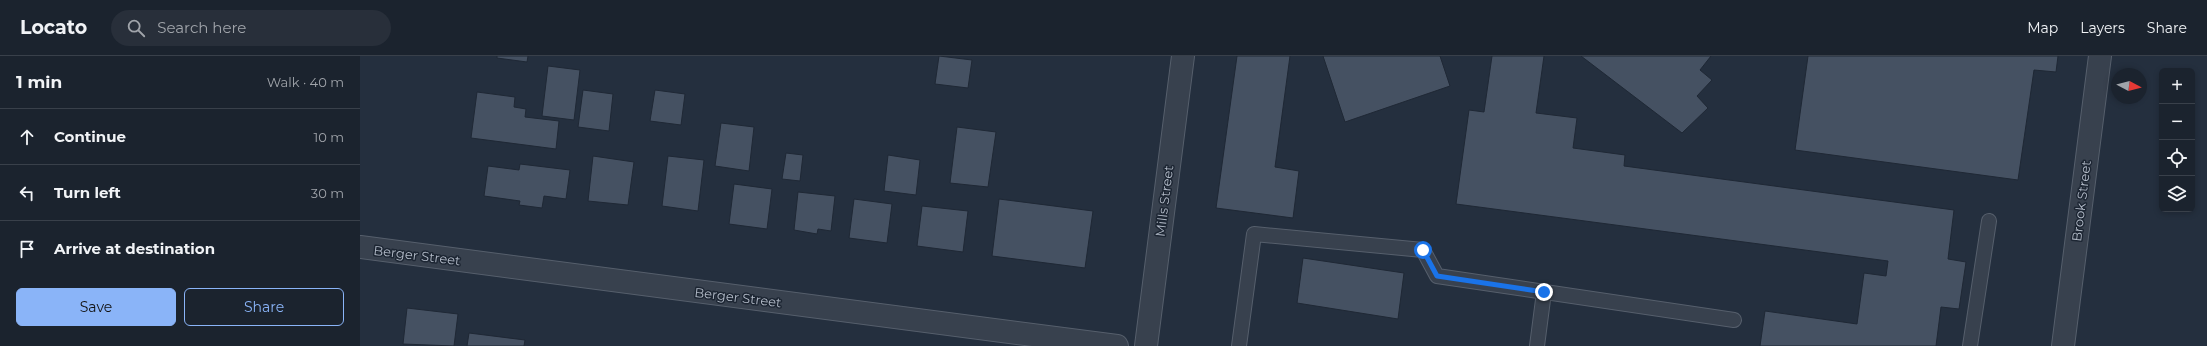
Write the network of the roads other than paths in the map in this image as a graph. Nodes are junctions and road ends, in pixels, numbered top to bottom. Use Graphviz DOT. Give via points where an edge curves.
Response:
graph roads {
  1 [pos="1183,56"];
  2 [pos="2100,56"];
  3 [pos="1989,221"];
  4 [pos="360,247"];
  5 [pos="1544,292"];
  6 [pos="1734,320"];
  7 [pos="1117,346"];
  8 [pos="1146,346"];
  9 [pos="1240,346"];
  10 [pos="1537,346"];
  11 [pos="1970,346"];
  12 [pos="2063,346"];
  1 -- 8 [label="street, Mills Street"];
  2 -- 12 [label="street, Brook Street"];
  3 -- 11 [label="lane"];
  4 -- 7 [label="street, Berger Street"];
  5 -- 6 [label="lane"];
  5 -- 9 [label="lane" via="1437,276 1423,250 1254,234"];
  5 -- 10 [label="lane"];
}
